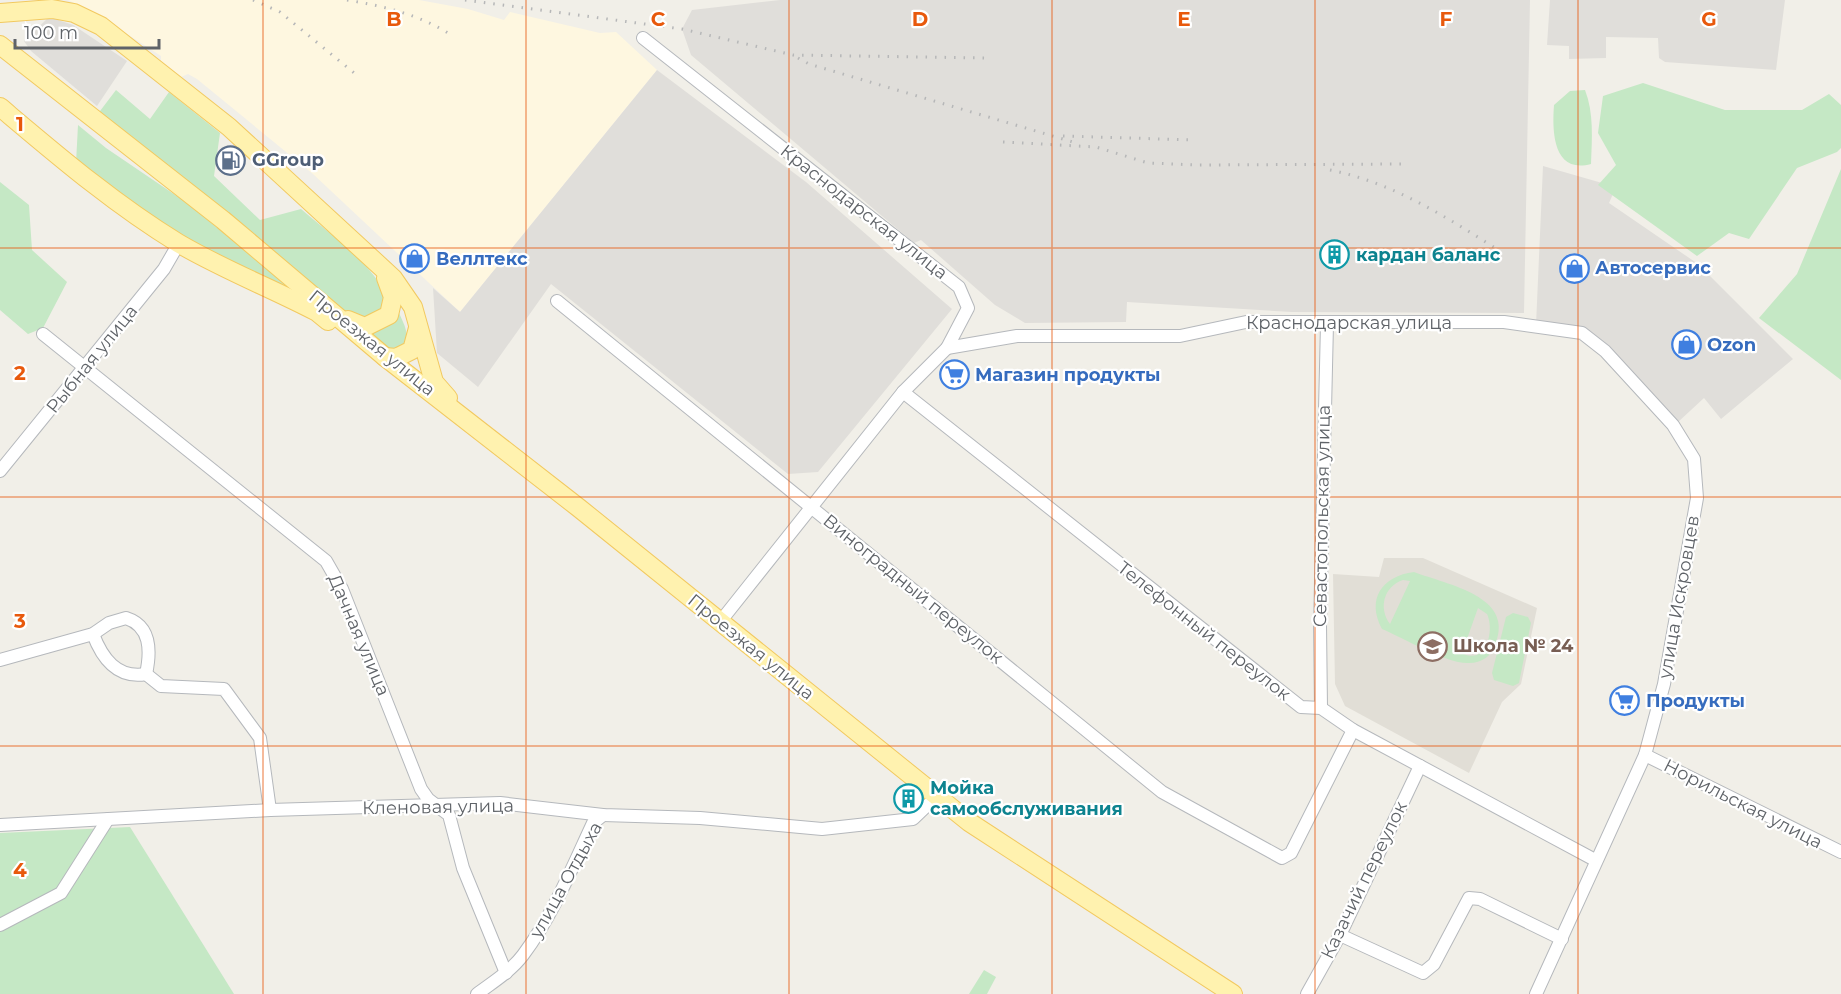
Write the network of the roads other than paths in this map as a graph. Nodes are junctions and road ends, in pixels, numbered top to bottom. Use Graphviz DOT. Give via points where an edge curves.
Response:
graph roads {
  1 [pos="0,13"];
  2 [pos="643,38"];
  3 [pos="0,45"];
  4 [pos="0,107"];
  5 [pos="179,243"];
  6 [pos="376,261"];
  7 [pos="557,301"];
  8 [pos="330,309"];
  9 [pos="418,323"];
  10 [pos="1327,324"];
  11 [pos="43,334"];
  12 [pos="947,348"];
  13 [pos="1605,351"];
  14 [pos="380,352"];
  15 [pos="85,369"];
  16 [pos="903,392"];
  17 [pos="465,419"];
  18 [pos="0,471"];
  19 [pos="813,507"];
  20 [pos="720,622"];
  21 [pos="93,634"];
  22 [pos="0,660"];
  23 [pos="146,674"];
  24 [pos="1321,708"];
  25 [pos="1353,730"];
  26 [pos="1646,755"];
  27 [pos="1420,766"];
  28 [pos="937,796"];
  29 [pos="438,807"];
  30 [pos="270,810"];
  31 [pos="603,815"];
  32 [pos="108,819"];
  33 [pos="0,825"];
  34 [pos="1841,852"];
  35 [pos="1595,860"];
  36 [pos="0,925"];
  37 [pos="1340,935"];
  38 [pos="1562,939"];
  39 [pos="506,973"];
  40 [pos="477,994"];
  41 [pos="1233,994"];
  42 [pos="1307,994"];
  43 [pos="1536,994"];
  1 -- 6 [label="main road" via="52,9 74,13 101,26 229,127"];
  2 -- 12 [label="street, Краснодарская улица" via="960,287 968,308"];
  3 -- 8 [label="main road, Проезжая улица"];
  4 -- 5 [label="main road" via="96,186"];
  5 -- 14 [label="main road" via="316,312 350,337"];
  5 -- 15 [label="street, Рыбная улица" via="164,269"];
  6 -- 8 [label="main road" via="393,297 389,315 365,327"];
  6 -- 9 [label="main road" via="409,299"];
  7 -- 19 [label="street, Виноградный переулок"];
  8 -- 14 [label="main road, Проезжая улица"];
  9 -- 14 [label="main road" via="412,350 396,358"];
  9 -- 17 [label="main road" via="434,382"];
  10 -- 12 [label="street, Краснодарская улица" via="1246,322 1180,336 1017,336"];
  10 -- 13 [label="street, Краснодарская улица" via="1504,322 1582,333"];
  10 -- 24 [label="street, Севастопольская улица"];
  11 -- 15 [label="street, Дачная улица"];
  12 -- 16 [label="street"];
  13 -- 26 [label="street, улица Искровцев" via="1673,425 1694,459 1697,498 1664,684"];
  14 -- 17 [label="main road, Проезжая улица"];
  15 -- 18 [label="street, Рыбная улица"];
  15 -- 29 [label="street, Дачная улица" via="326,561 342,589 422,789"];
  16 -- 19 [label="street"];
  16 -- 24 [label="street, Телефонный переулок" via="1301,707"];
  17 -- 20 [label="main road, Проезжая улица"];
  19 -- 20 [label="street"];
  19 -- 25 [label="street, Виноградный переулок" via="1162,792 1282,858 1291,853"];
  20 -- 28 [label="main road, Проезжая улица"];
  21 -- 22 [label="street"];
  21 -- 23 [label="street" via="98,649 114,668 134,676"];
  21 -- 23 [label="street" via="118,619 135,621 147,636"];
  23 -- 30 [label="street" via="161,686 224,689 260,738"];
  24 -- 25 [label="street, Телефонный переулок"];
  25 -- 27 [label="street, Телефонный переулок"];
  26 -- 34 [label="street, Норильская улица"];
  26 -- 35 [label="street, улица Искровцев"];
  27 -- 35 [label="street, Телефонный переулок"];
  27 -- 37 [label="street, Казачий переулок"];
  28 -- 31 [label="street, Кленовая улица" via="913,819 822,829 700,818"];
  28 -- 41 [label="main road, Проезжая улица" via="969,822"];
  29 -- 30 [label="street, Кленовая улица"];
  29 -- 31 [label="street, Кленовая улица" via="500,803"];
  29 -- 39 [label="street, Дачная улица" via="449,815 463,868"];
  30 -- 32 [label="street, Кленовая улица"];
  31 -- 39 [label="street, улица Отдыха" via="594,823 557,900 522,956"];
  32 -- 33 [label="street, Кленовая улица"];
  32 -- 36 [label="street" via="61,892"];
  35 -- 38 [label="street, улица Искровцев"];
  37 -- 38 [label="street" via="1423,973 1434,964 1469,898 1480,898"];
  37 -- 42 [label="street, Казачий переулок"];
  38 -- 43 [label="street, улица Искровцев"];
  39 -- 40 [label="street, улица Отдыха"];
}
